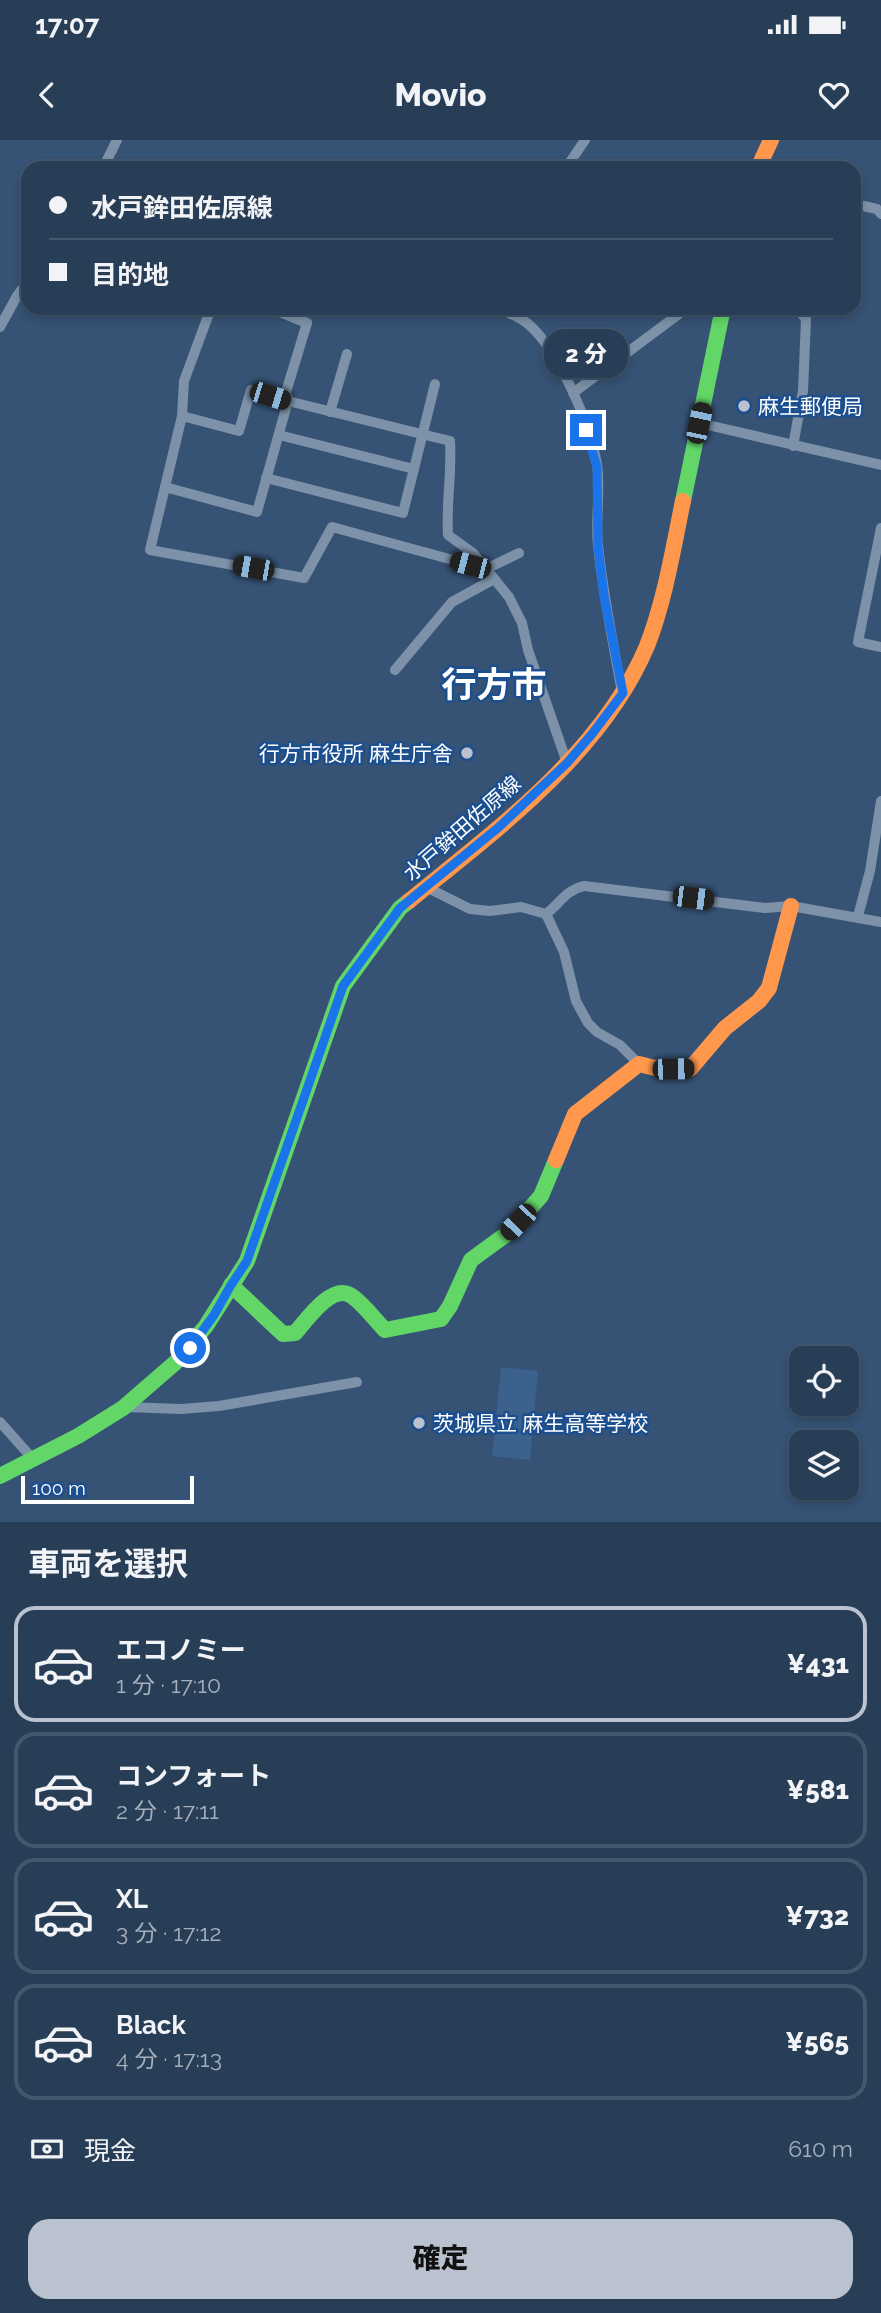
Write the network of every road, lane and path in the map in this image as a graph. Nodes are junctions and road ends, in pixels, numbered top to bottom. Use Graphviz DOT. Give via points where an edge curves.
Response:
graph roads {
  1 [pos="117,140"];
  2 [pos="585,140"];
  3 [pos="771,140"];
  4 [pos="106,161"];
  5 [pos="571,161"];
  6 [pos="761,161"];
  7 [pos="861,206"];
  8 [pos="881,214"];
  9 [pos="21,291"];
  10 [pos="208,315"];
  11 [pos="287,315"];
  12 [pos="512,315"];
  13 [pos="678,315"];
  14 [pos="722,315"];
  15 [pos="803,315"];
  16 [pos="0,327"];
  17 [pos="347,354"];
  18 [pos="435,384"];
  19 [pos="573,393"];
  20 [pos="288,401"];
  21 [pos="331,412"];
  22 [pos="182,416"];
  23 [pos="699,423"];
  24 [pos="279,435"];
  25 [pos="422,435"];
  26 [pos="793,446"];
  27 [pos="881,465"];
  28 [pos="414,469"];
  29 [pos="266,478"];
  30 [pos="165,487"];
  31 [pos="881,528"];
  32 [pos="519,553"];
  33 [pos="486,569"];
  34 [pos="495,579"];
  35 [pos="881,647"];
  36 [pos="394,670"];
  37 [pos="623,693"];
  38 [pos="567,763"];
  39 [pos="881,801"];
  40 [pos="425,887"];
  41 [pos="791,906"];
  42 [pos="546,914"];
  43 [pos="858,916"];
  44 [pos="881,922"];
  45 [pos="639,1064"];
  46 [pos="231,1285"];
  47 [pos="357,1381"];
  48 [pos="124,1407"];
  49 [pos="0,1422"];
  50 [pos="32,1458"];
  51 [pos="0,1476"];
  1 -- 4 [label="street"];
  2 -- 5 [label="street"];
  3 -- 6 [label="main road"];
  7 -- 8 [label="street"];
  9 -- 16 [label="street"];
  10 -- 22 [label="street" via="184,382"];
  11 -- 20 [label="street" via="307,323 286,392"];
  12 -- 19 [label="street" via="541,337"];
  13 -- 19 [label="street"];
  14 -- 23 [label="main road, 水戸鉾田佐原線"];
  15 -- 26 [label="street" via="803,391"];
  17 -- 21 [label="street"];
  18 -- 25 [label="street"];
  19 -- 37 [label="street" via="597,467 598,547"];
  20 -- 21 [label="street"];
  20 -- 22 [label="street" via="251,390 239,431"];
  20 -- 24 [label="street"];
  21 -- 25 [label="street"];
  22 -- 30 [label="street"];
  23 -- 26 [label="street"];
  23 -- 37 [label="main road, 水戸鉾田佐原線" via="665,585 647,645"];
  24 -- 28 [label="street"];
  24 -- 29 [label="street"];
  25 -- 28 [label="street"];
  25 -- 33 [label="street" via="450,441 449,535"];
  26 -- 27 [label="street"];
  28 -- 29 [label="street" via="403,513"];
  29 -- 30 [label="street" via="257,512"];
  30 -- 33 [label="street" via="150,550 304,578 332,527"];
  31 -- 35 [label="street" via="858,642"];
  32 -- 33 [label="street"];
  33 -- 34 [label="street"];
  34 -- 36 [label="street" via="452,602"];
  34 -- 38 [label="street" via="522,623"];
  37 -- 38 [label="main road, 水戸鉾田佐原線"];
  38 -- 40 [label="main road, 水戸鉾田佐原線"];
  39 -- 43 [label="street"];
  40 -- 42 [label="street" via="470,909 521,907"];
  40 -- 46 [label="main road, 水戸鉾田佐原線" via="400,908 343,986 247,1261"];
  41 -- 42 [label="street" via="765,908 584,886 564,895"];
  41 -- 43 [label="street"];
  41 -- 45 [label="main road" via="769,988 759,1001 724,1028 690,1069"];
  42 -- 45 [label="street" via="588,1023"];
  43 -- 44 [label="street"];
  45 -- 46 [label="main road" via="575,1114 541,1196 508,1233 471,1260 442,1319 385,1330 349,1294 337,1292 295,1333 283,1334"];
  46 -- 48 [label="main road, 水戸鉾田佐原線" via="190,1348"];
  47 -- 48 [label="street" via="219,1406"];
  48 -- 50 [label="main road, 水戸鉾田佐原線"];
  49 -- 50 [label="street"];
  50 -- 51 [label="main road, 水戸鉾田佐原線"];
}
